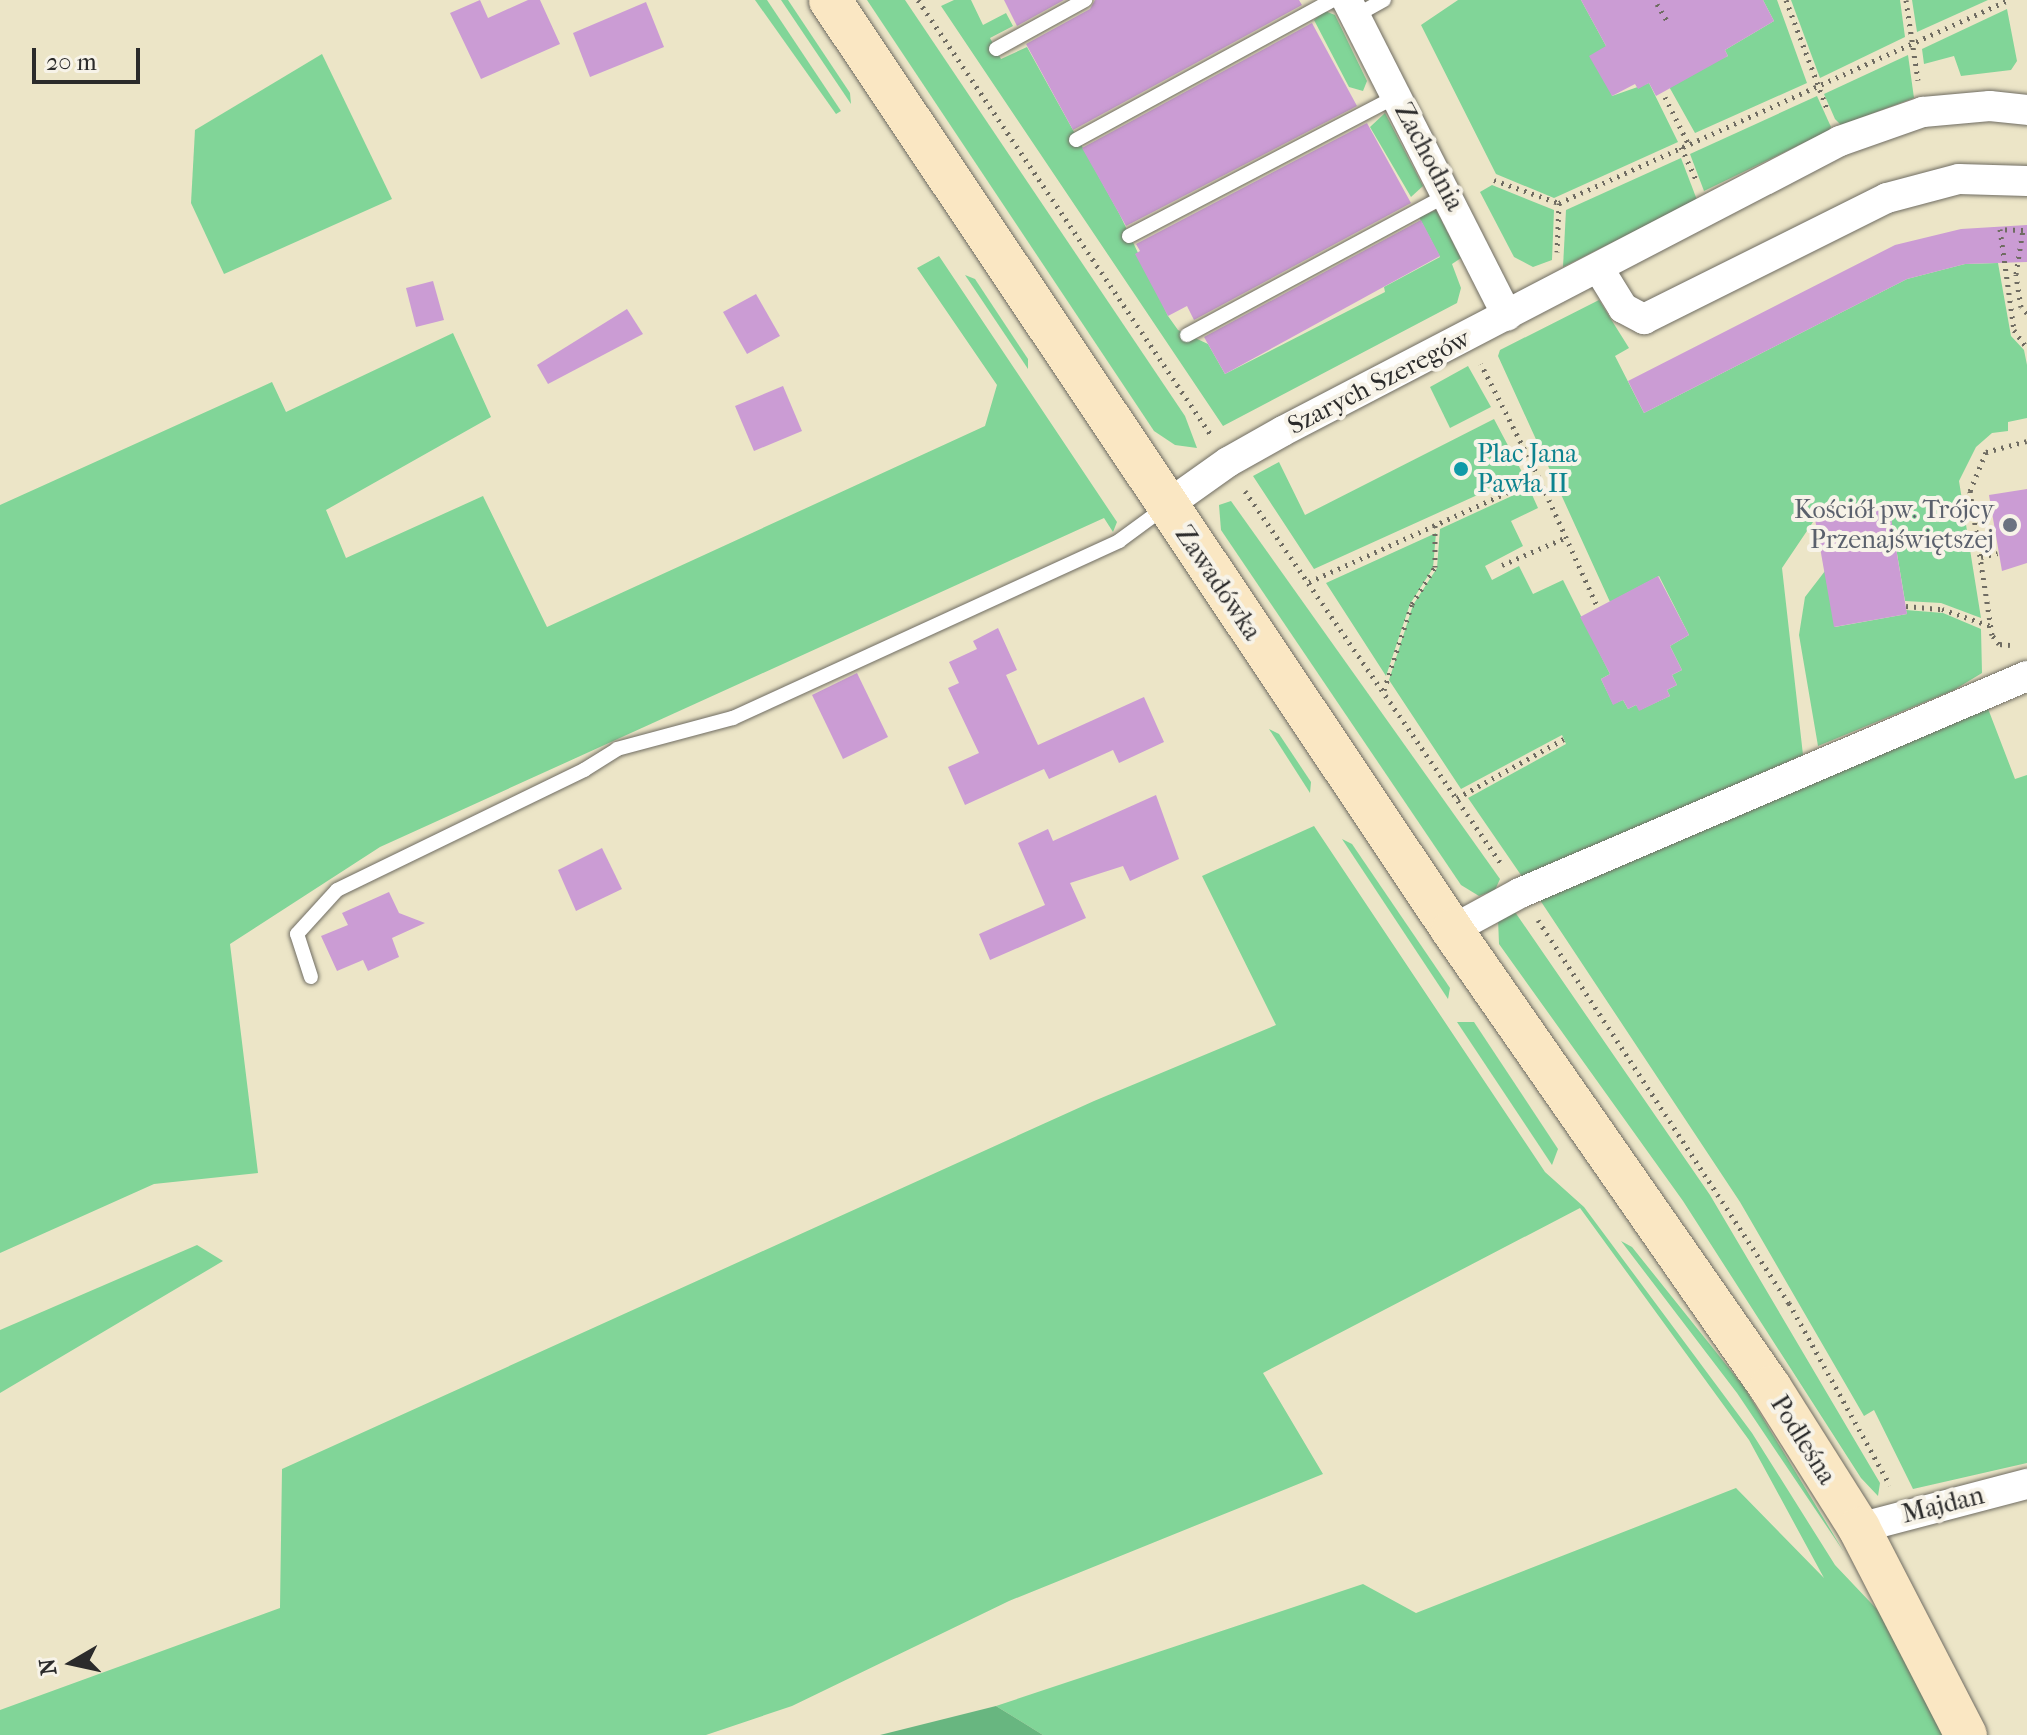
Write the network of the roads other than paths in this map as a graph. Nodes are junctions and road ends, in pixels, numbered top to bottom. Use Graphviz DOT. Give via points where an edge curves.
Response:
graph roads {
  1 [pos="830,0"];
  2 [pos="1085,0"];
  3 [pos="1384,0"];
  4 [pos="1345,5"];
  5 [pos="996,49"];
  6 [pos="1398,96"];
  7 [pos="2027,110"];
  8 [pos="1076,140"];
  9 [pos="2027,181"];
  10 [pos="1450,194"];
  11 [pos="1129,236"];
  12 [pos="1599,269"];
  13 [pos="1507,316"];
  14 [pos="1187,335"];
  15 [pos="1166,506"];
  16 [pos="2027,676"];
  17 [pos="1452,930"];
  18 [pos="311,977"];
  19 [pos="1612,1162"];
  20 [pos="2027,1484"];
  21 [pos="1859,1528"];
  22 [pos="1966,1735"];
  1 -- 15 [label="main road, Zawadówka"];
  2 -- 5 [label="lane"];
  3 -- 4 [label="lane"];
  4 -- 6 [label="street, Zachodnia"];
  4 -- 8 [label="lane"];
  6 -- 10 [label="street, Zachodnia"];
  6 -- 11 [label="lane"];
  7 -- 12 [label="street, Szarych Szeregów" via="1953,107 1884,124 1709,207"];
  9 -- 12 [label="street" via="1959,179 1887,198 1644,319 1623,308"];
  10 -- 13 [label="street, Zachodnia"];
  10 -- 14 [label="lane"];
  12 -- 13 [label="street, Szarych Szeregów"];
  13 -- 15 [label="street, Szarych Szeregów" via="1228,462"];
  15 -- 17 [label="main road, Zawadówka"];
  15 -- 18 [label="lane" via="1119,541 733,718 617,749 337,890 297,934"];
  16 -- 17 [label="street" via="1520,893"];
  17 -- 19 [label="main road, Zawadówka"];
  19 -- 21 [label="main road, Podleśna" via="1770,1387"];
  20 -- 21 [label="street, Majdan"];
  21 -- 22 [label="main road, Podleśna"];
}
